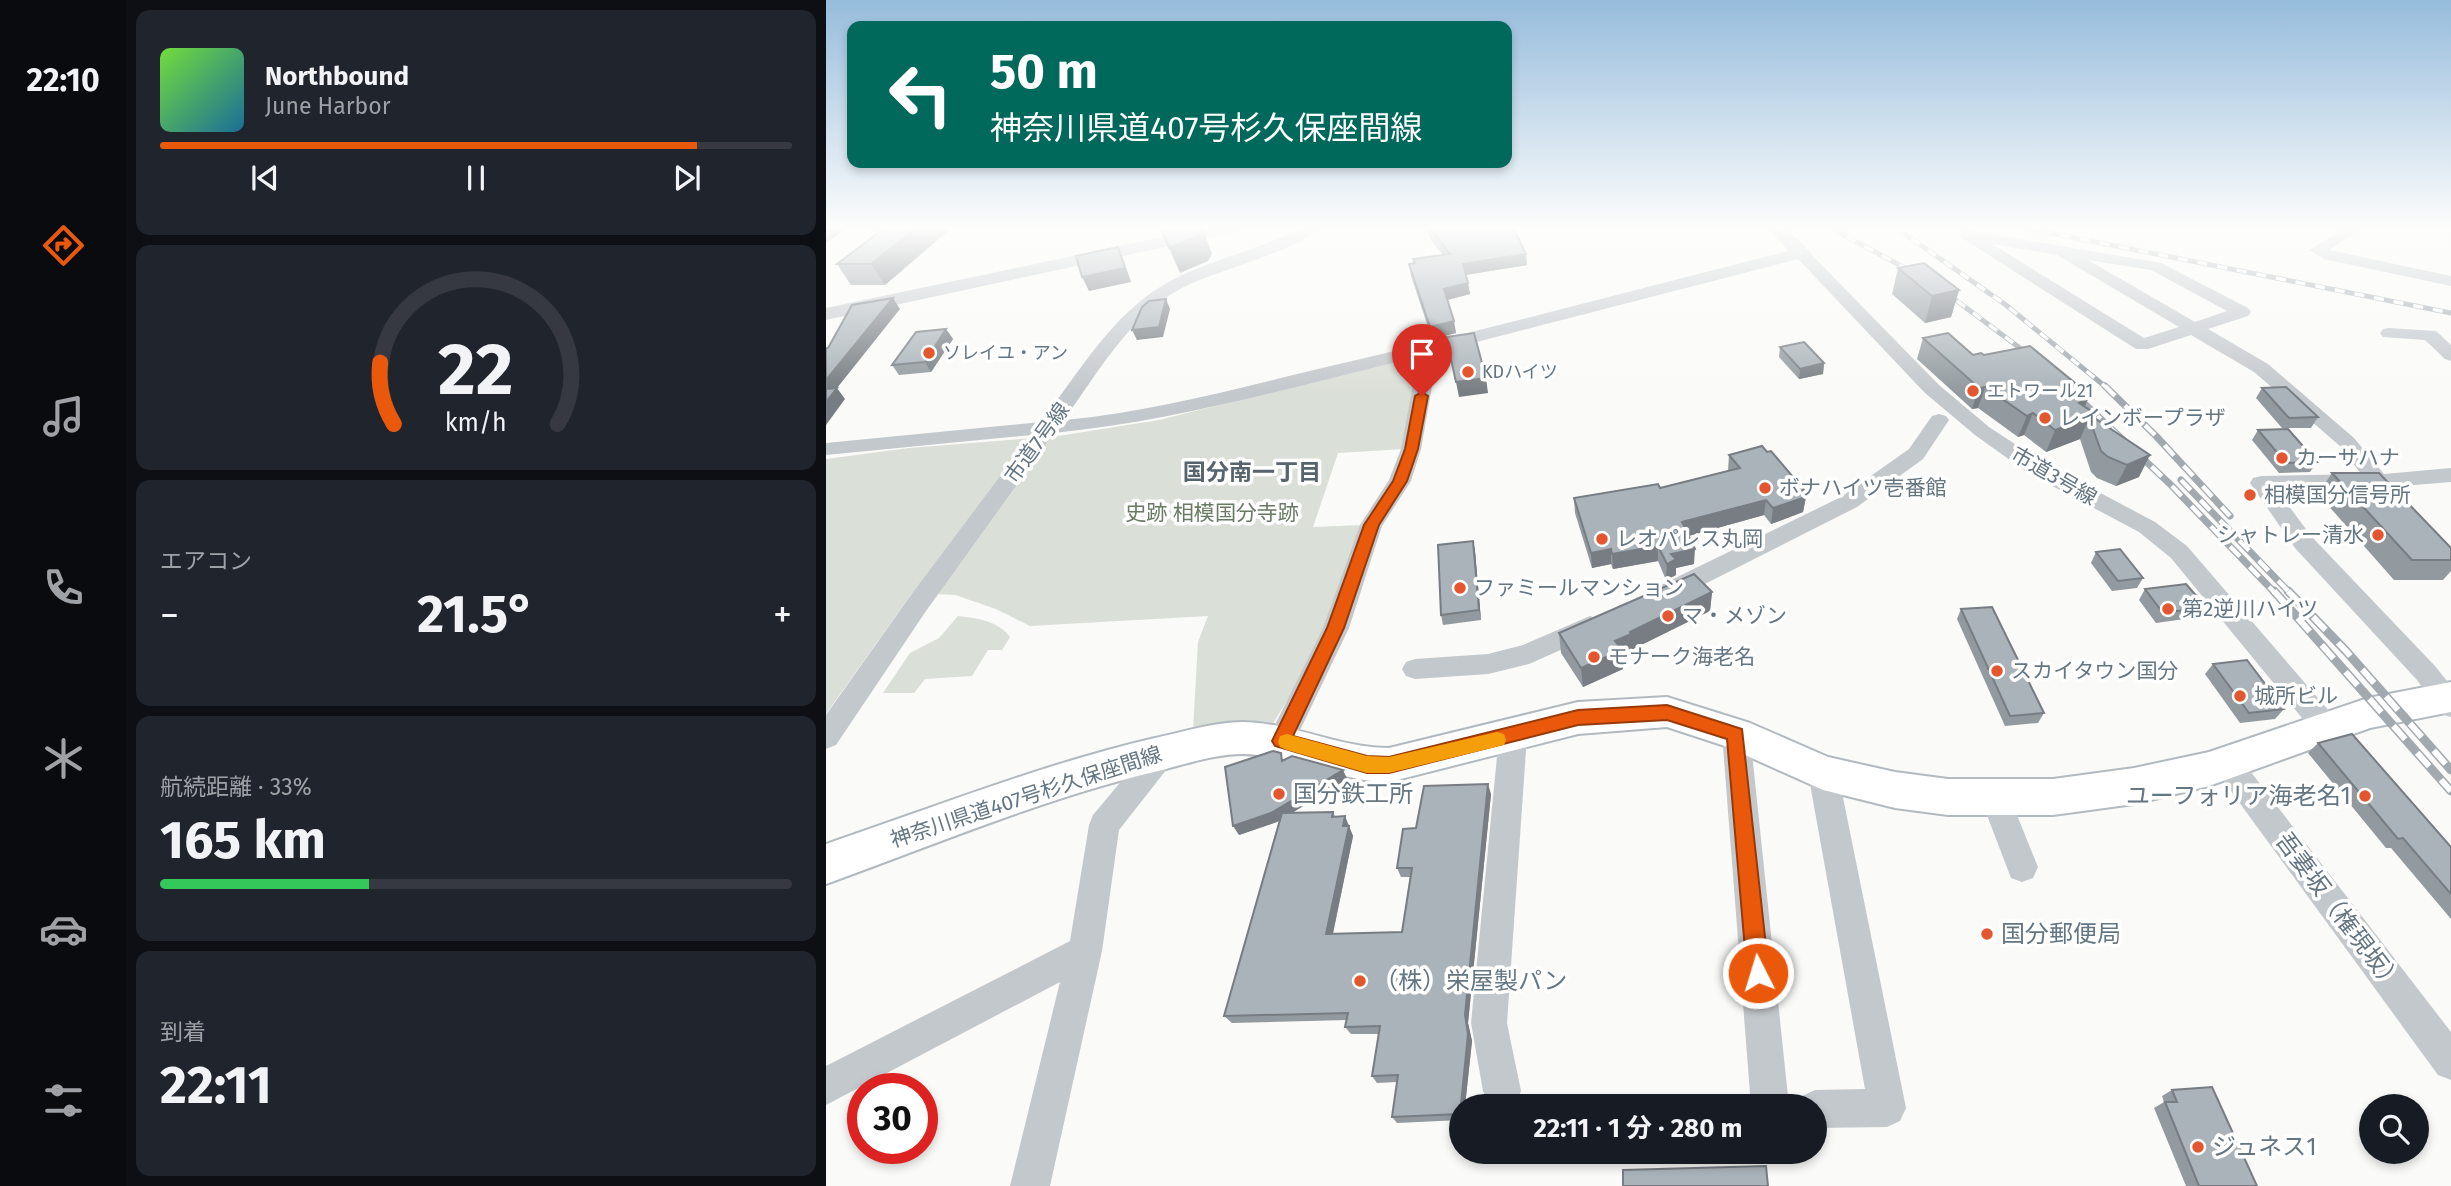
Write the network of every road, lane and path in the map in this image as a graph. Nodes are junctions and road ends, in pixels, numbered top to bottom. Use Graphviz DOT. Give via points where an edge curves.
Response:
graph roads {
  1 [pos="972,282"];
  2 [pos="1181,282"];
  3 [pos="1687,282"];
  4 [pos="1829,282"];
  5 [pos="2042,282"];
  6 [pos="2115,282"];
  7 [pos="2186,282"];
  8 [pos="826,314"];
  9 [pos="2193,328"];
  10 [pos="2389,332"];
  11 [pos="1429,349"];
  12 [pos="2451,355"];
  13 [pos="1939,421"];
  14 [pos="1048,428"];
  15 [pos="826,449"];
  16 [pos="2451,475"];
  17 [pos="2378,481"];
  18 [pos="1648,601"];
  19 [pos="1612,617"];
  20 [pos="1415,669"];
  21 [pos="2449,701"];
  22 [pos="2326,727"];
  23 [pos="1736,734"];
  24 [pos="1513,736"];
  25 [pos="826,737"];
  26 [pos="1281,741"];
  27 [pos="1164,751"];
  28 [pos="2227,763"];
  29 [pos="1823,773"];
  30 [pos="1995,797"];
  31 [pos="826,864"];
  32 [pos="2022,867"];
  33 [pos="1085,951"];
  34 [pos="2451,1062"];
  35 [pos="826,1086"];
  36 [pos="1502,1091"];
  37 [pos="1769,1094"];
  38 [pos="1827,1109"];
  39 [pos="1030,1186"];
  1 -- 8 [label="street"];
  2 -- 14 [label="street, 市道7号線" via="1125,323"];
  3 -- 11 [label="street"];
  4 -- 22 [label="street, 市道3号線" via="1932,389 1982,431 2036,468 2147,527 2179,552"];
  5 -- 9 [label="street" via="2142,345"];
  6 -- 9 [label="street"];
  7 -- 9 [label="street" via="2242,312"];
  9 -- 17 [label="street" via="2261,368 2347,442"];
  10 -- 12 [label="street" via="2430,335"];
  11 -- 14 [label="street" via="1161,412"];
  11 -- 26 [label="street" via="1411,449 1400,481 1371,525 1336,628"];
  13 -- 18 [label="street" via="1916,454 1849,502"];
  14 -- 15 [label="street"];
  14 -- 25 [label="street, 市道7号線"];
  16 -- 17 [label="street"];
  17 -- 21 [label="street" via="2261,483 2303,542"];
  19 -- 20 [label="street" via="1529,654 1488,664"];
  21 -- 22 [label="main road, 神奈川県道407号杉久保座間線" via="2395,706"];
  22 -- 28 [label="main road, 神奈川県道407号杉久保座間線"];
  23 -- 24 [label="main road, 神奈川県道407号杉久保座間線" via="1667,712 1578,718"];
  23 -- 29 [label="main road, 神奈川県道407号杉久保座間線"];
  23 -- 37 [label="street"];
  24 -- 26 [label="main road, 神奈川県道407号杉久保座間線" via="1389,765 1367,765"];
  24 -- 36 [label="street" via="1489,1023"];
  26 -- 27 [label="main road, 神奈川県道407号杉久保座間線" via="1241,738"];
  27 -- 31 [label="main road, 神奈川県道407号杉久保座間線"];
  27 -- 33 [label="street" via="1104,825"];
  28 -- 30 [label="main road, 神奈川県道407号杉久保座間線" via="2134,786 2053,797"];
  28 -- 34 [label="street, 吾妻坂（権現坂）"];
  29 -- 30 [label="main road, 神奈川県道407号杉久保座間線" via="1895,790"];
  29 -- 38 [label="street" via="1887,1108"];
  30 -- 32 [label="street"];
  33 -- 35 [label="street"];
  33 -- 39 [label="street"];
}
